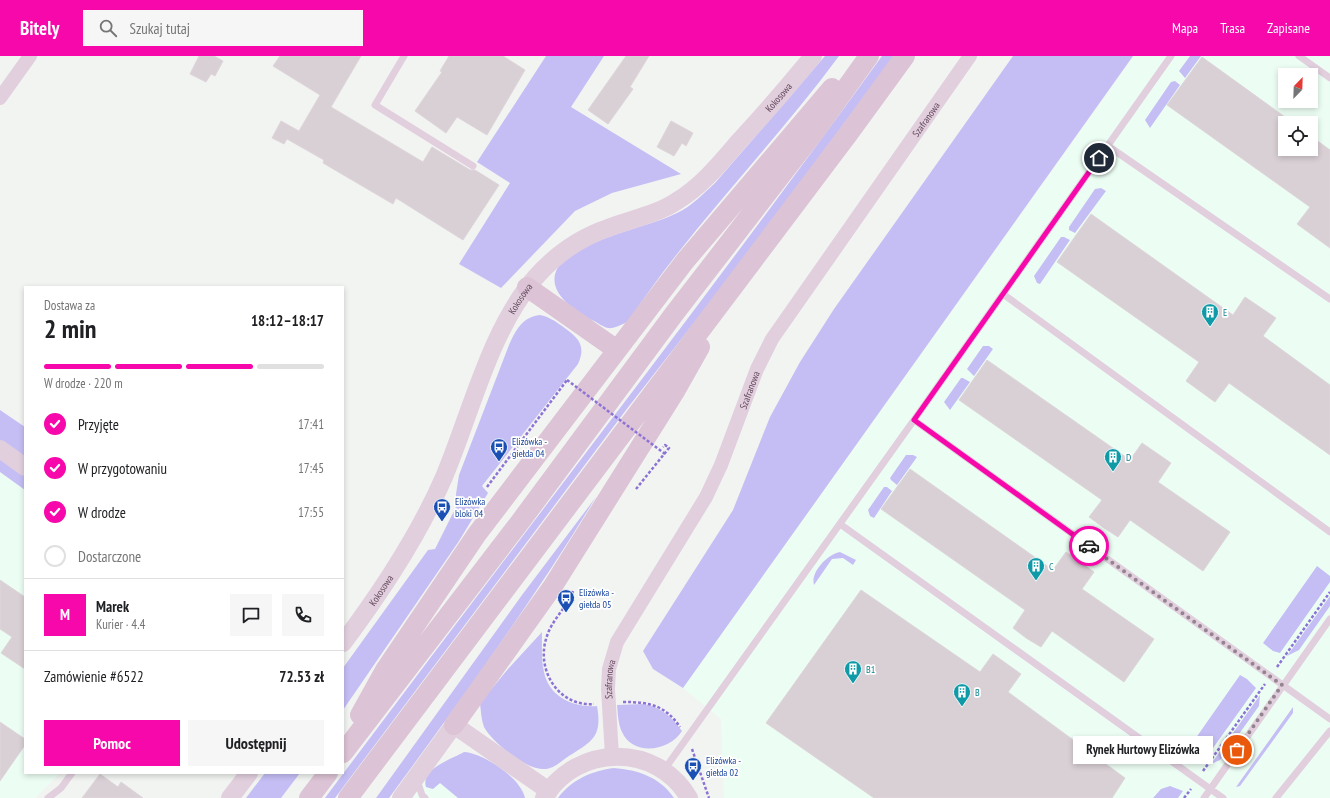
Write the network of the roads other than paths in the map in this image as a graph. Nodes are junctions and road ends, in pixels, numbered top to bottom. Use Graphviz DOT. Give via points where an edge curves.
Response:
graph roads {
  1 [pos="30,56"];
  2 [pos="404,56"];
  3 [pos="865,56"];
  4 [pos="869,56"];
  5 [pos="905,56"];
  6 [pos="970,56"];
  7 [pos="1171,56"];
  8 [pos="1299,56"];
  9 [pos="807,58"];
  10 [pos="1330,78"];
  11 [pos="0,98"];
  12 [pos="1108,146"];
  13 [pos="473,166"];
  14 [pos="736,282"];
  15 [pos="528,287"];
  16 [pos="1003,294"];
  17 [pos="1330,299"];
  18 [pos="617,350"];
  19 [pos="914,420"];
  20 [pos="0,449"];
  21 [pos="24,467"];
  22 [pos="840,524"];
  23 [pos="1330,532"];
  24 [pos="1330,619"];
  25 [pos="344,642"];
  26 [pos="1282,685"];
  27 [pos="1330,719"];
  28 [pos="454,725"];
  29 [pos="1330,731"];
  30 [pos="344,744"];
  31 [pos="344,752"];
  32 [pos="612,756"];
  33 [pos="664,770"];
  34 [pos="71,774"];
  35 [pos="248,774"];
  36 [pos="327,774"];
  37 [pos="417,776"];
  38 [pos="1210,789"];
  39 [pos="547,794"];
  40 [pos="48,798"];
  41 [pos="230,798"];
  42 [pos="308,798"];
  43 [pos="348,798"];
  44 [pos="401,798"];
  45 [pos="425,798"];
  46 [pos="689,798"];
  47 [pos="1204,798"];
  48 [pos="1222,798"];
  49 [pos="1276,798"];
  1 -- 11 [label="street"];
  2 -- 13 [label="lane" via="375,105"];
  3 -- 18 [label="main road" via="838,80 771,158 685,261"];
  4 -- 31 [label="main road" via="816,130"];
  5 -- 14 [label="main road"];
  6 -- 32 [label="street, Szafranowa" via="772,339 757,368 721,465 706,497 616,642 609,669 608,689"];
  7 -- 12 [label="lane"];
  8 -- 10 [label="lane"];
  9 -- 15 [label="street, Kokosowa" via="713,171 694,188 670,205 574,243 550,262"];
  12 -- 16 [label="lane"];
  12 -- 17 [label="lane"];
  14 -- 28 [label="main road" via="674,393 553,586"];
  14 -- 43 [label="main road"];
  15 -- 18 [label="main road"];
  15 -- 25 [label="street, Kokosowa" via="502,329 452,458 424,519 392,573"];
  16 -- 19 [label="lane"];
  16 -- 23 [label="lane"];
  18 -- 30 [label="main road" via="457,561 385,670"];
  19 -- 22 [label="lane"];
  19 -- 26 [label="lane"];
  20 -- 21 [label="street"];
  22 -- 33 [label="lane"];
  22 -- 38 [label="lane"];
  24 -- 26 [label="lane"];
  26 -- 27 [label="lane"];
  26 -- 38 [label="lane"];
  28 -- 37 [label="street"];
  28 -- 39 [label="street"];
  29 -- 49 [label="lane"];
  32 -- 33 [label="street" via="640,759"];
  32 -- 39 [label="street" via="586,762 572,769 559,778"];
  33 -- 46 [label="street"];
  34 -- 40 [label="lane" via="61,788"];
  35 -- 41 [label="street"];
  36 -- 42 [label="main road"];
  37 -- 44 [label="street"];
  37 -- 45 [label="lane"];
  38 -- 47 [label="lane"];
  38 -- 48 [label="lane"];
}
